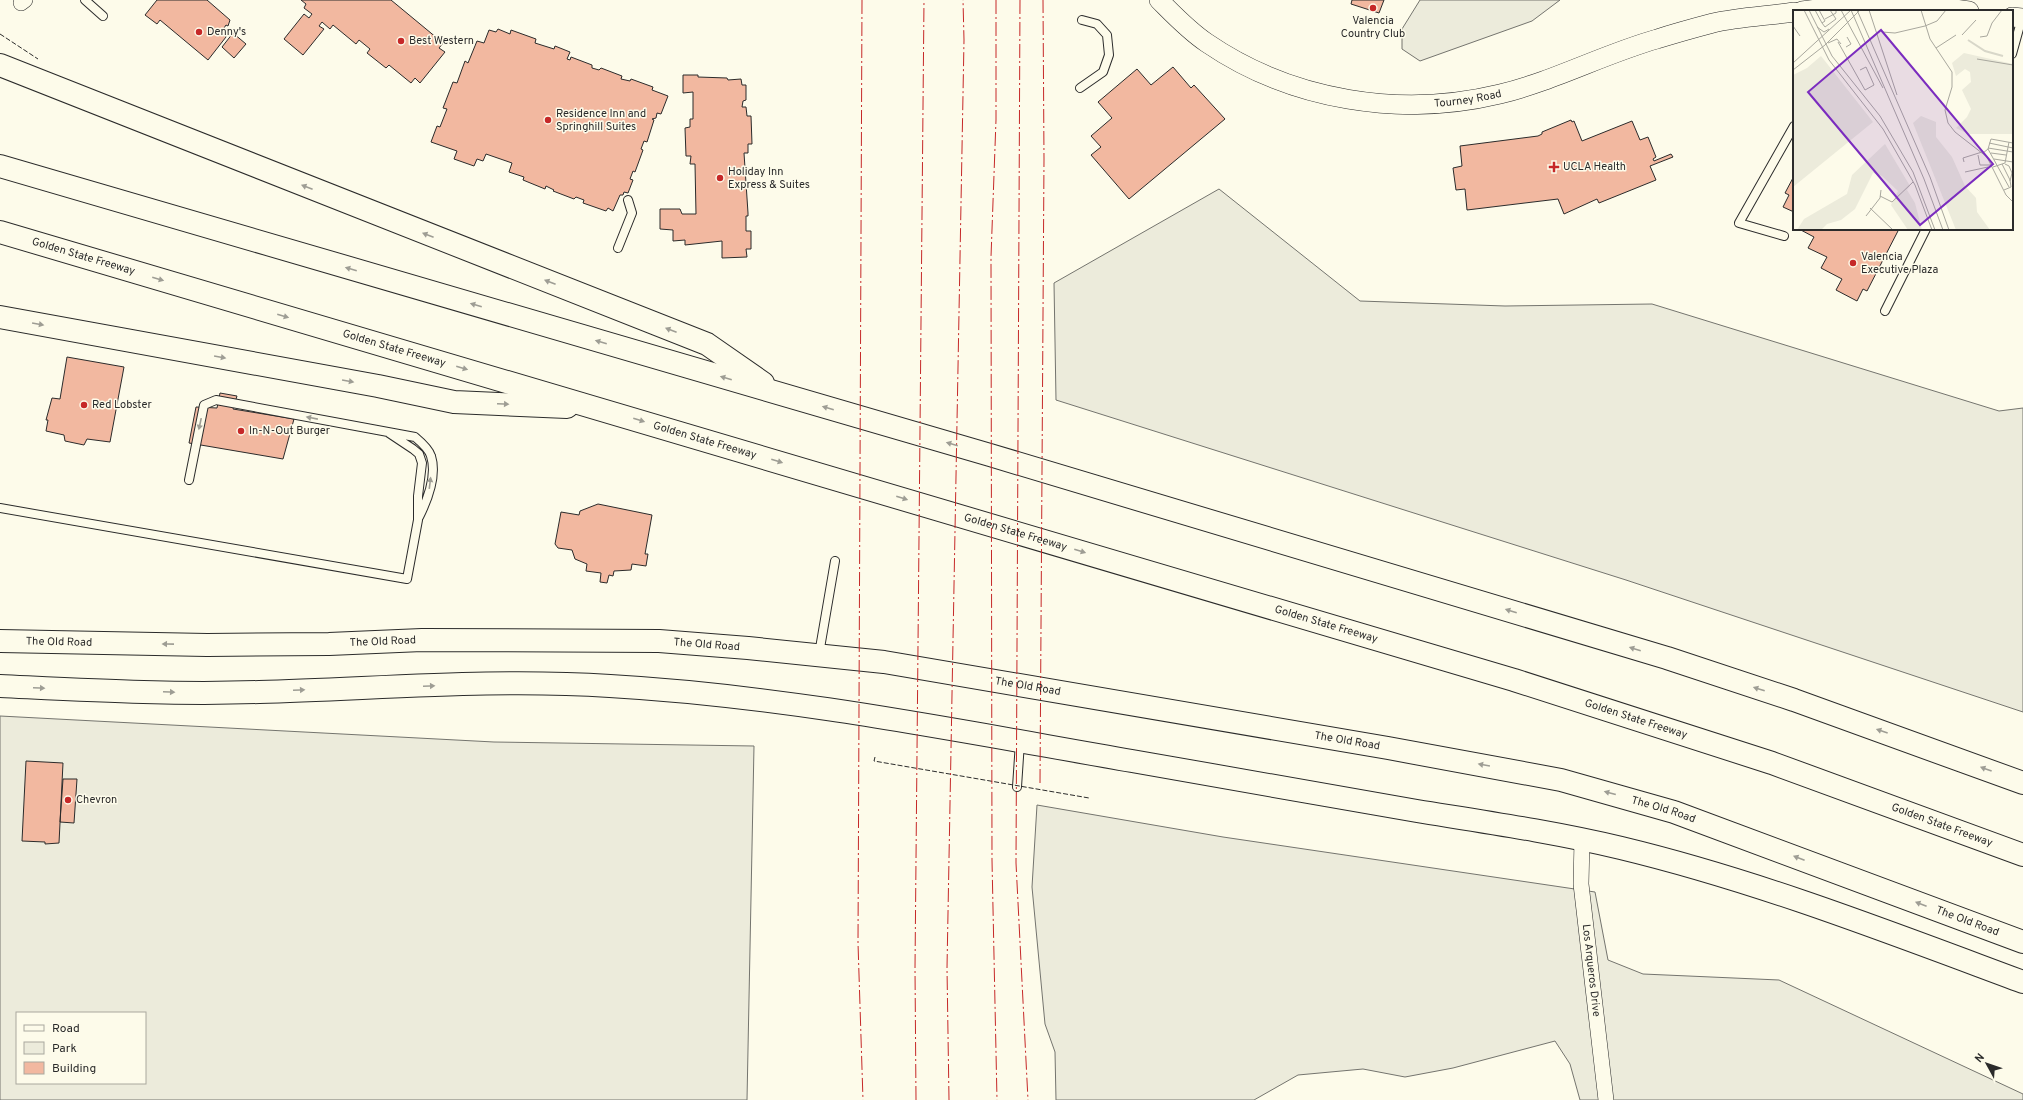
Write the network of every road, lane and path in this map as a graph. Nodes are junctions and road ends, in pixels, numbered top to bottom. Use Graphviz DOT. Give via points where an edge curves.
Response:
graph roads {
  1 [pos="85,0"];
  2 [pos="1159,0"];
  3 [pos="1837,6"];
  4 [pos="1809,10"];
  5 [pos="1962,10"];
  6 [pos="1793,12"];
  7 [pos="103,16"];
  8 [pos="2019,18"];
  9 [pos="1082,20"];
  10 [pos="2013,49"];
  11 [pos="0,65"];
  12 [pos="1080,88"];
  13 [pos="1793,128"];
  14 [pos="0,166"];
  15 [pos="628,200"];
  16 [pos="1926,230"];
  17 [pos="0,232"];
  18 [pos="1784,236"];
  19 [pos="618,248"];
  20 [pos="1885,311"];
  21 [pos="0,317"];
  22 [pos="777,393"];
  23 [pos="602,409"];
  24 [pos="189,480"];
  25 [pos="0,508"];
  26 [pos="835,561"];
  27 [pos="0,641"];
  28 [pos="819,655"];
  29 [pos="0,686"];
  30 [pos="1020,742"];
  31 [pos="2023,783"];
  32 [pos="1017,787"];
  33 [pos="1582,840"];
  34 [pos="2023,854"];
  35 [pos="2023,942"];
  36 [pos="2023,982"];
  37 [pos="1606,1100"];
  1 -- 7 [label="lane"];
  2 -- 6 [label="street, Tourney Road" via="1206,42 1239,63 1272,78 1330,96 1400,105 1453,102 1500,94 1543,82 1592,61 1655,39 1715,23"];
  3 -- 4 [label="street"];
  3 -- 5 [label="street" via="1913,3"];
  8 -- 10 [label="lane"];
  9 -- 12 [label="lane" via="1097,24 1107,35 1109,55 1103,72"];
  22 -- 11 [label="main road, one-way" via="707,344"];
  13 -- 18 [label="lane" via="1739,222"];
  22 -- 14 [label="main road, one-way"];
  15 -- 19 [label="lane" via="632,213"];
  16 -- 20 [label="lane"];
  17 -- 23 [label="main road, Golden State Freeway, one-way"];
  21 -- 23 [label="main road, one-way" via="454,402"];
  31 -- 22 [label="main road, one-way" via="1667,658"];
  23 -- 34 [label="main road, Golden State Freeway, one-way" via="1621,714 1772,763"];
  25 -- 24 [label="lane, one-way" via="407,579 418,520 428,499 433,466 431,455 415,437 216,400 204,405"];
  26 -- 28 [label="lane"];
  28 -- 27 [label="main road, The Old Road, one-way" via="659,641 422,640 215,645"];
  35 -- 28 [label="main road, The Old Road, one-way" via="1674,812 1561,780 1163,709 884,662"];
  29 -- 30 [label="main road, one-way" via="181,692 540,683 612,686 800,704"];
  30 -- 32 [label="lane"];
  30 -- 33 [label="main road"];
  33 -- 36 [label="main road" via="1697,868 1780,894"];
  33 -- 37 [label="street, Los Arqueros Drive" via="1581,884"];
}
